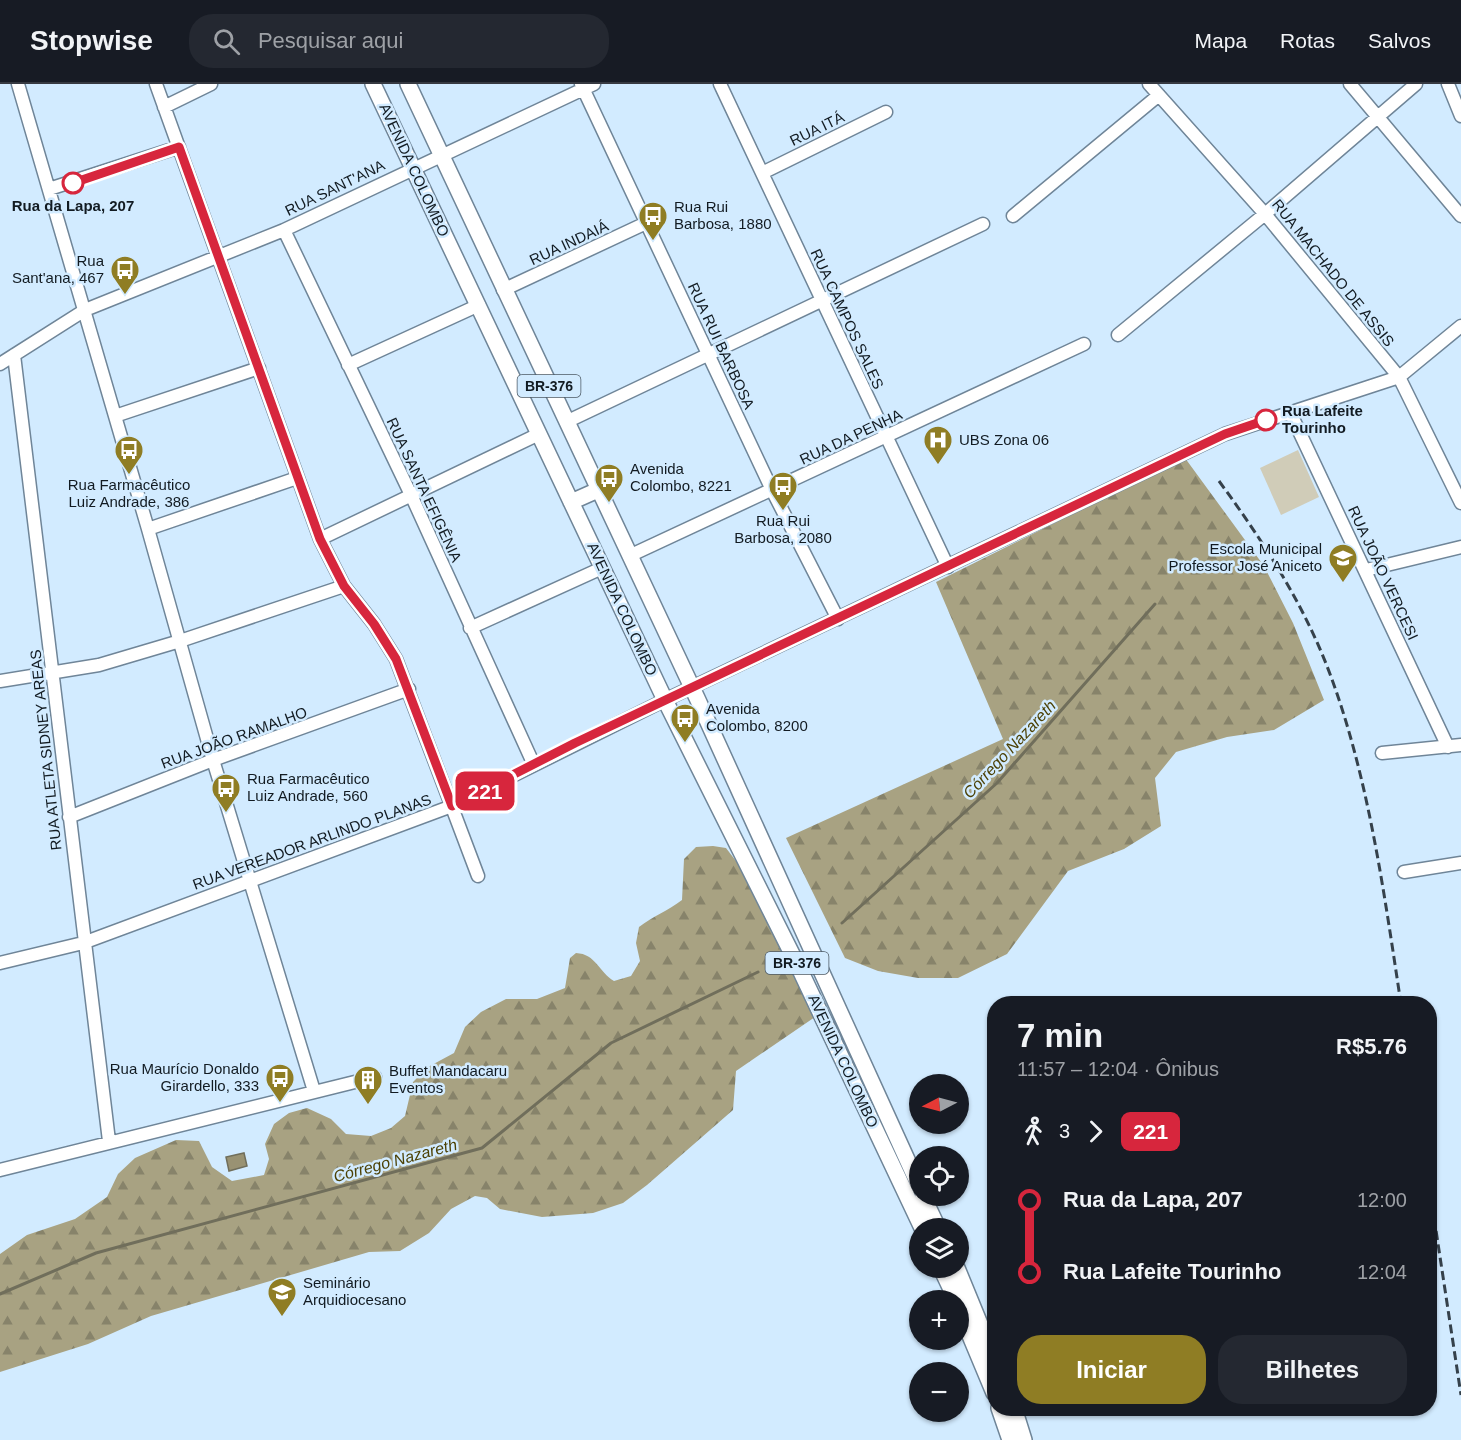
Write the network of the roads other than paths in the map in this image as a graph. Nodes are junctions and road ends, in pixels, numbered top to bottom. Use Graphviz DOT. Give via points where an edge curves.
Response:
graph roads {
  1 [pos="18,84"];
  2 [pos="156,84"];
  3 [pos="211,84"];
  4 [pos="373,84"];
  5 [pos="408,84"];
  6 [pos="720,84"];
  7 [pos="1149,84"];
  8 [pos="1350,84"];
  9 [pos="1416,84"];
  10 [pos="1448,84"];
  11 [pos="586,86"];
  12 [pos="1159,95"];
  13 [pos="164,107"];
  14 [pos="886,112"];
  15 [pos="1379,115"];
  16 [pos="1461,116"];
  17 [pos="179,147"];
  18 [pos="440,155"];
  19 [pos="413,167"];
  20 [pos="762,172"];
  21 [pos="49,189"];
  22 [pos="1265,214"];
  23 [pos="1013,216"];
  24 [pos="1461,216"];
  25 [pos="646,223"];
  26 [pos="983,224"];
  27 [pos="284,230"];
  28 [pos="219,258"];
  29 [pos="503,290"];
  30 [pos="822,300"];
  31 [pos="479,305"];
  32 [pos="85,310"];
  33 [pos="1461,327"];
  34 [pos="1118,335"];
  35 [pos="1084,344"];
  36 [pos="708,355"];
  37 [pos="14,356"];
  38 [pos="0,364"];
  39 [pos="348,365"];
  40 [pos="259,368"];
  41 [pos="1399,377"];
  42 [pos="1290,412"];
  43 [pos="115,416"];
  44 [pos="566,422"];
  45 [pos="539,434"];
  46 [pos="887,437"];
  47 [pos="297,478"];
  48 [pos="598,490"];
  49 [pos="772,490"];
  50 [pos="412,497"];
  51 [pos="571,502"];
  52 [pos="1461,502"];
  53 [pos="148,529"];
  54 [pos="320,539"];
  55 [pos="1461,547"];
  56 [pos="629,556"];
  57 [pos="948,567"];
  58 [pos="602,568"];
  59 [pos="1366,570"];
  60 [pos="344,586"];
  61 [pos="838,619"];
  62 [pos="470,628"];
  63 [pos="180,641"];
  64 [pos="53,674"];
  65 [pos="0,681"];
  66 [pos="691,688"];
  67 [pos="409,689"];
  68 [pos="665,700"];
  69 [pos="1455,746"];
  70 [pos="1382,753"];
  71 [pos="213,760"];
  72 [pos="534,765"];
  73 [pos="452,806"];
  74 [pos="69,817"];
  75 [pos="1461,863"];
  76 [pos="1404,872"];
  77 [pos="478,876"];
  78 [pos="249,882"];
  79 [pos="83,943"];
  80 [pos="0,963"];
  81 [pos="375,1077"];
  82 [pos="314,1092"];
  83 [pos="109,1141"];
  84 [pos="909,1164"];
  85 [pos="0,1170"];
  86 [pos="917,1218"];
  87 [pos="961,1278"];
  88 [pos="969,1333"];
  89 [pos="987,1341"];
  90 [pos="987,1376"];
  91 [pos="1002,1416"];
  92 [pos="1016,1416"];
  93 [pos="1010,1440"];
  94 [pos="1024,1440"];
  1 -- 21 [label="street"];
  2 -- 13 [label="street"];
  3 -- 13 [label="street"];
  4 -- 19 [label="main road, AVENIDA COLOMBO / BR-376"];
  5 -- 18 [label="main road, AVENIDA COLOMBO / BR-376"];
  6 -- 20 [label="street, RUA CAMPOS SALES"];
  7 -- 12 [label="street, RUA MACHADO DE ASSIS"];
  8 -- 15 [label="street"];
  9 -- 15 [label="street"];
  10 -- 16 [label="street"];
  11 -- 18 [label="street, RUA SANT'ANA"];
  11 -- 25 [label="street, RUA RUI BARBOSA"];
  12 -- 22 [label="street, RUA MACHADO DE ASSIS"];
  12 -- 23 [label="street"];
  13 -- 17 [label="street"];
  14 -- 20 [label="street, RUA ITÁ"];
  15 -- 22 [label="street"];
  15 -- 24 [label="street"];
  17 -- 21 [label="street"];
  17 -- 28 [label="street"];
  18 -- 19 [label="street, RUA SANT'ANA"];
  18 -- 29 [label="main road, AVENIDA COLOMBO / BR-376"];
  19 -- 27 [label="street, RUA SANT'ANA"];
  19 -- 31 [label="main road, AVENIDA COLOMBO / BR-376"];
  20 -- 30 [label="street, RUA CAMPOS SALES"];
  21 -- 32 [label="street"];
  22 -- 34 [label="street"];
  22 -- 41 [label="street, RUA MACHADO DE ASSIS"];
  25 -- 29 [label="street, RUA INDAIÁ"];
  25 -- 36 [label="street, RUA RUI BARBOSA"];
  26 -- 30 [label="street"];
  27 -- 28 [label="street, RUA SANT'ANA"];
  27 -- 39 [label="street, RUA SANTA EFIGÊNIA"];
  28 -- 32 [label="street, RUA SANT'ANA"];
  28 -- 40 [label="street"];
  29 -- 44 [label="main road, AVENIDA COLOMBO / BR-376"];
  30 -- 36 [label="street"];
  30 -- 46 [label="street, RUA CAMPOS SALES"];
  31 -- 39 [label="street"];
  31 -- 45 [label="main road, AVENIDA COLOMBO / BR-376"];
  32 -- 37 [label="street, RUA SANT'ANA"];
  32 -- 43 [label="street"];
  33 -- 41 [label="street"];
  35 -- 46 [label="street, RUA DA PENHA"];
  36 -- 44 [label="street"];
  36 -- 49 [label="street, RUA RUI BARBOSA"];
  37 -- 38 [label="street, RUA SANT'ANA"];
  37 -- 64 [label="street, RUA ATLETA SIDNEY AREAS"];
  39 -- 50 [label="street, RUA SANTA EFIGÊNIA"];
  40 -- 43 [label="street"];
  40 -- 47 [label="street"];
  41 -- 42 [label="street, RUA VEREADOR ARLINDO PLANAS"];
  41 -- 52 [label="street, RUA MACHADO DE ASSIS"];
  42 -- 57 [label="street, RUA VEREADOR ARLINDO PLANAS" via="1225,434"];
  42 -- 59 [label="street, RUA JOÃO VERCESI"];
  43 -- 53 [label="street"];
  44 -- 48 [label="main road, AVENIDA COLOMBO / BR-376"];
  45 -- 50 [label="street"];
  45 -- 51 [label="main road, AVENIDA COLOMBO / BR-376"];
  46 -- 49 [label="street, RUA DA PENHA"];
  46 -- 57 [label="street, RUA CAMPOS SALES"];
  47 -- 53 [label="street"];
  47 -- 54 [label="street"];
  48 -- 51 [label="main road"];
  48 -- 56 [label="main road, AVENIDA COLOMBO / BR-376"];
  49 -- 56 [label="street, RUA DA PENHA"];
  49 -- 61 [label="street, RUA RUI BARBOSA"];
  50 -- 54 [label="street"];
  50 -- 62 [label="street, RUA SANTA EFIGÊNIA"];
  51 -- 58 [label="main road, AVENIDA COLOMBO / BR-376"];
  53 -- 63 [label="street"];
  54 -- 60 [label="street"];
  55 -- 59 [label="street"];
  56 -- 66 [label="main road, AVENIDA COLOMBO / BR-376"];
  57 -- 61 [label="street, RUA VEREADOR ARLINDO PLANAS"];
  58 -- 62 [label="street"];
  58 -- 68 [label="main road, AVENIDA COLOMBO / BR-376"];
  59 -- 69 [label="street, RUA JOÃO VERCESI"];
  60 -- 63 [label="street"];
  60 -- 67 [label="street" via="384,640"];
  61 -- 66 [label="street, RUA VEREADOR ARLINDO PLANAS"];
  62 -- 72 [label="street, RUA SANTA EFIGÊNIA"];
  63 -- 64 [label="street"];
  63 -- 71 [label="street"];
  64 -- 65 [label="street"];
  64 -- 74 [label="street, RUA ATLETA SIDNEY AREAS"];
  66 -- 68 [label="street, RUA VEREADOR ARLINDO PLANAS"];
  66 -- 84 [label="main road, AVENIDA COLOMBO / BR-376"];
  67 -- 71 [label="street, RUA JOÃO RAMALHO"];
  67 -- 73 [label="street"];
  68 -- 72 [label="street, RUA VEREADOR ARLINDO PLANAS"];
  68 -- 86 [label="main road, AVENIDA COLOMBO / BR-376" via="801,972"];
  69 -- 70 [label="street"];
  71 -- 74 [label="street, RUA JOÃO RAMALHO"];
  71 -- 78 [label="street"];
  72 -- 73 [label="street, RUA VEREADOR ARLINDO PLANAS"];
  73 -- 77 [label="street"];
  73 -- 78 [label="street, RUA VEREADOR ARLINDO PLANAS"];
  74 -- 79 [label="street, RUA ATLETA SIDNEY AREAS"];
  75 -- 76 [label="street"];
  78 -- 79 [label="street, RUA VEREADOR ARLINDO PLANAS"];
  78 -- 82 [label="street"];
  79 -- 80 [label="street, RUA VEREADOR ARLINDO PLANAS"];
  79 -- 83 [label="street, RUA ATLETA SIDNEY AREAS"];
  81 -- 82 [label="street"];
  82 -- 83 [label="street"];
  83 -- 85 [label="street"];
  87 -- 89 [label="main road"];
  88 -- 90 [label="main road"];
  91 -- 93 [label="main road"];
  92 -- 94 [label="main road"];
}
